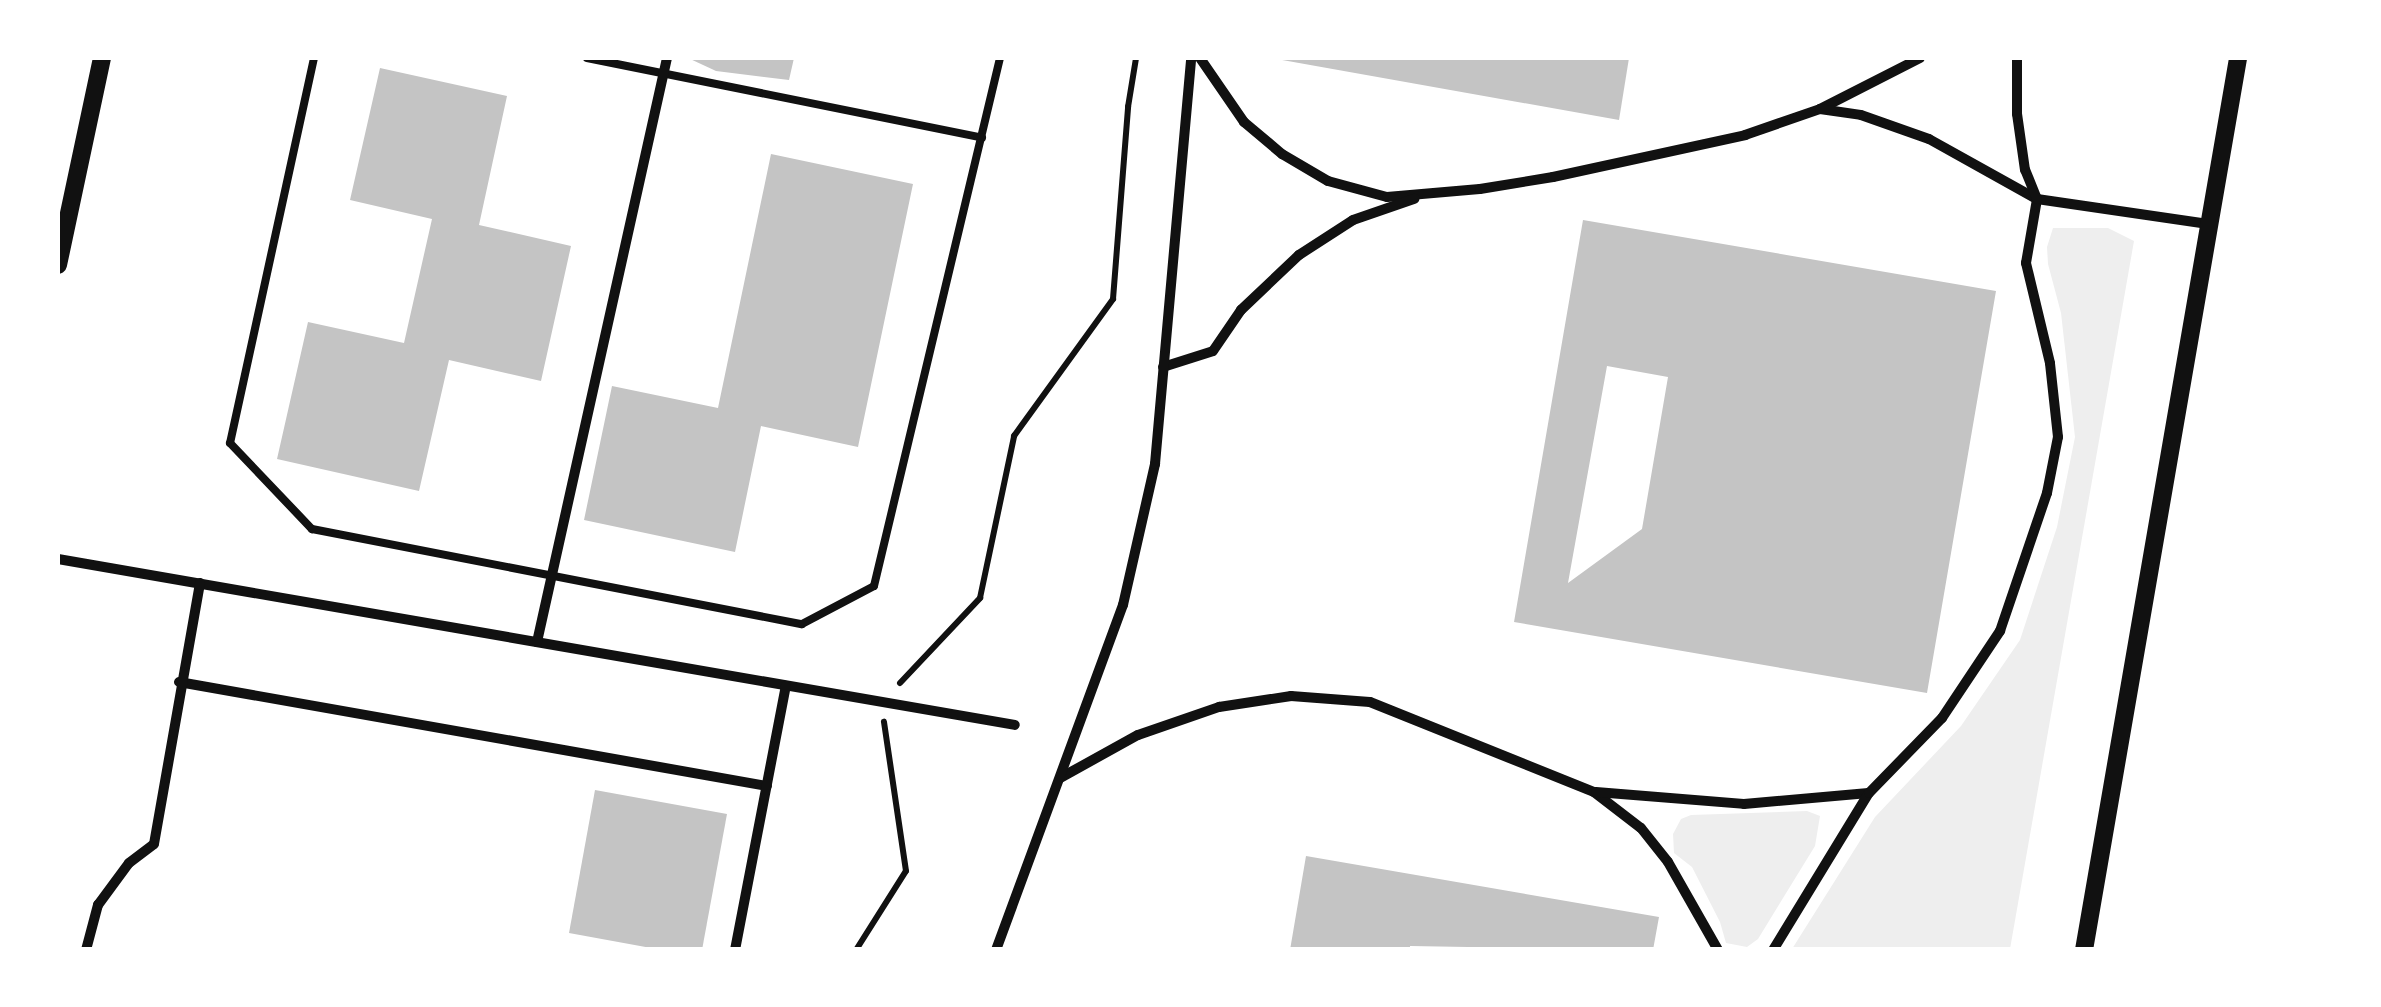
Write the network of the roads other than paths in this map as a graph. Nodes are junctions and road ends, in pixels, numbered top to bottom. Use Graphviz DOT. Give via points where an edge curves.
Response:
graph roads {
  1 [pos="102,58"];
  2 [pos="314,58"];
  3 [pos="587,58"];
  4 [pos="667,58"];
  5 [pos="1000,58"];
  6 [pos="1192,58"];
  7 [pos="1200,58"];
  8 [pos="1920,58"];
  9 [pos="2017,58"];
  10 [pos="2238,58"];
  11 [pos="664,73"];
  12 [pos="1820,109"];
  13 [pos="982,138"];
  14 [pos="1429,194"];
  15 [pos="2037,199"];
  16 [pos="2208,224"];
  17 [pos="58,266"];
  18 [pos="1164,366"];
  19 [pos="58,559"];
  20 [pos="200,583"];
  21 [pos="537,642"];
  22 [pos="179,682"];
  23 [pos="786,686"];
  24 [pos="1014,725"];
  25 [pos="1060,778"];
  26 [pos="766,786"];
  27 [pos="1594,792"];
  28 [pos="1869,793"];
  29 [pos="86,950"];
  30 [pos="735,950"];
  31 [pos="996,950"];
  32 [pos="1718,950"];
  33 [pos="1773,950"];
  34 [pos="2084,950"];
  1 -- 17 [label="street"];
  2 -- 13 [label="lane" via="230,443 312,529 802,624 874,586"];
  3 -- 11 [label="lane"];
  4 -- 11 [label="street"];
  5 -- 13 [label="lane"];
  6 -- 18 [label="street"];
  7 -- 14 [label="street" via="1244,122 1282,154 1328,181 1387,197"];
  8 -- 12 [label="street"];
  9 -- 15 [label="street" via="2025,170"];
  10 -- 16 [label="street"];
  11 -- 13 [label="lane"];
  11 -- 21 [label="street"];
  12 -- 14 [label="street" via="1745,136"];
  12 -- 15 [label="street" via="1861,115 1929,139"];
  14 -- 18 [label="street" via="1353,220 1298,255 1241,310 1212,352"];
  15 -- 16 [label="street"];
  15 -- 28 [label="street" via="2026,263 2050,363 2058,438 2046,493 2000,631 1942,718"];
  16 -- 34 [label="street"];
  18 -- 25 [label="street" via="1154,464 1122,605"];
  19 -- 20 [label="street"];
  20 -- 21 [label="street"];
  20 -- 22 [label="street"];
  21 -- 23 [label="street"];
  22 -- 26 [label="street"];
  22 -- 29 [label="street" via="154,844 129,863 98,905"];
  23 -- 24 [label="street"];
  23 -- 26 [label="street"];
  25 -- 27 [label="street" via="1138,735 1219,707 1339,697 1370,702"];
  25 -- 31 [label="street"];
  26 -- 30 [label="street"];
  27 -- 28 [label="street" via="1744,804"];
  27 -- 32 [label="street" via="1640,828 1668,862"];
  28 -- 33 [label="street"];
}
